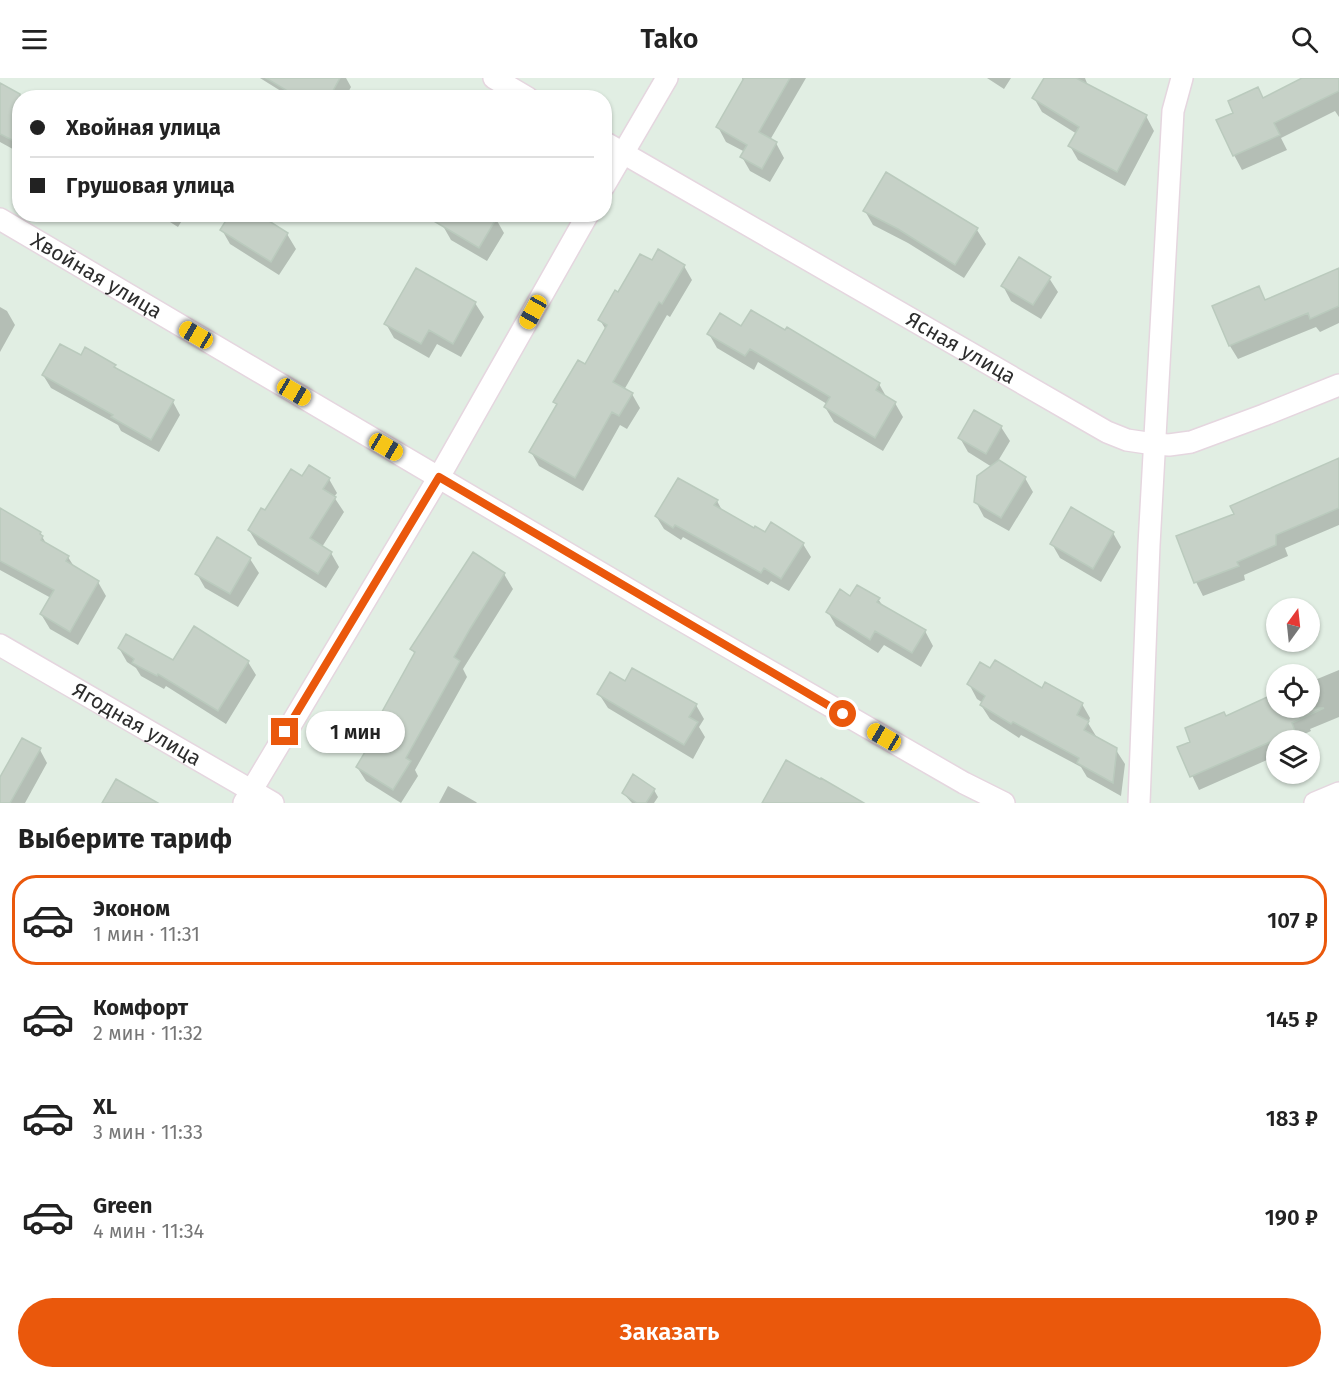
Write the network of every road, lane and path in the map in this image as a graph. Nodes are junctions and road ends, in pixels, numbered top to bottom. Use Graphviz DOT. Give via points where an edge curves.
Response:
graph roads {
  1 [pos="494,78"];
  2 [pos="667,78"];
  3 [pos="1182,78"];
  4 [pos="514,90"];
  5 [pos="612,146"];
  6 [pos="624,153"];
  7 [pos="612,173"];
  8 [pos="0,219"];
  9 [pos="583,222"];
  10 [pos="1339,385"];
  11 [pos="1154,444"];
  12 [pos="439,477"];
  13 [pos="0,645"];
  14 [pos="1339,793"];
  15 [pos="248,797"];
  16 [pos="273,803"];
  17 [pos="1004,803"];
  18 [pos="1139,803"];
  19 [pos="1315,803"];
  1 -- 4 [label="street"];
  2 -- 6 [label="street"];
  3 -- 11 [label="street" via="1173,111"];
  5 -- 6 [label="street, Ясная улица"];
  6 -- 7 [label="street"];
  6 -- 11 [label="street, Ясная улица" via="1107,432"];
  8 -- 12 [label="street, Хвойная улица"];
  9 -- 12 [label="street"];
  10 -- 11 [label="street, Ясная улица" via="1191,442"];
  11 -- 18 [label="street"];
  12 -- 15 [label="street"];
  12 -- 17 [label="street, Хвойная улица"];
  13 -- 15 [label="street, Ягодная улица"];
  14 -- 19 [label="street"];
  15 -- 16 [label="street, Ягодная улица"];
}
